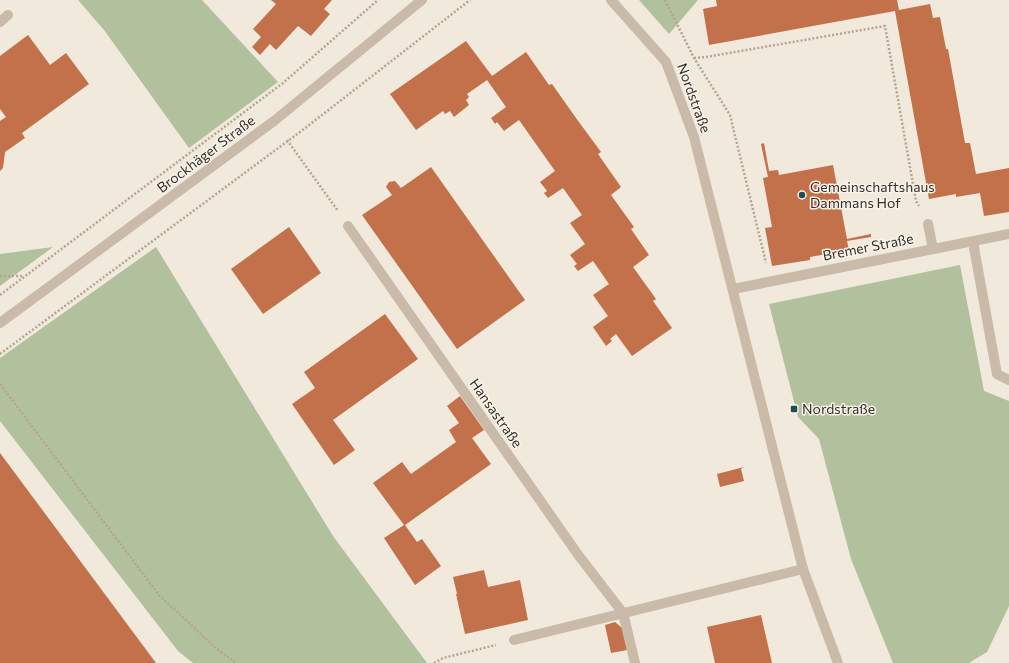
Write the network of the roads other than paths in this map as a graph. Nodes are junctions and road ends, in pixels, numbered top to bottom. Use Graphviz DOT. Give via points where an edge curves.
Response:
graph roads {
  1 [pos="422,0"];
  2 [pos="611,0"];
  3 [pos="928,224"];
  4 [pos="348,226"];
  5 [pos="1009,234"];
  6 [pos="973,242"];
  7 [pos="933,249"];
  8 [pos="733,289"];
  9 [pos="0,323"];
  10 [pos="1009,380"];
  11 [pos="803,569"];
  12 [pos="623,613"];
  13 [pos="514,640"];
  14 [pos="635,663"];
  15 [pos="838,663"];
  1 -- 9 [label="street, Brockhäger Straße" via="274,121"];
  2 -- 8 [label="street, Nordstraße" via="666,62 694,137"];
  3 -- 7 [label="street"];
  4 -- 12 [label="street, Hansastraße" via="575,549"];
  5 -- 6 [label="street, Bremer Straße"];
  6 -- 7 [label="street, Bremer Straße"];
  6 -- 10 [label="street" via="997,374"];
  7 -- 8 [label="street, Bremer Straße"];
  8 -- 11 [label="street, Nordstraße"];
  11 -- 12 [label="street"];
  11 -- 15 [label="street, Nordstraße"];
  12 -- 13 [label="street"];
  12 -- 14 [label="street"];
}
